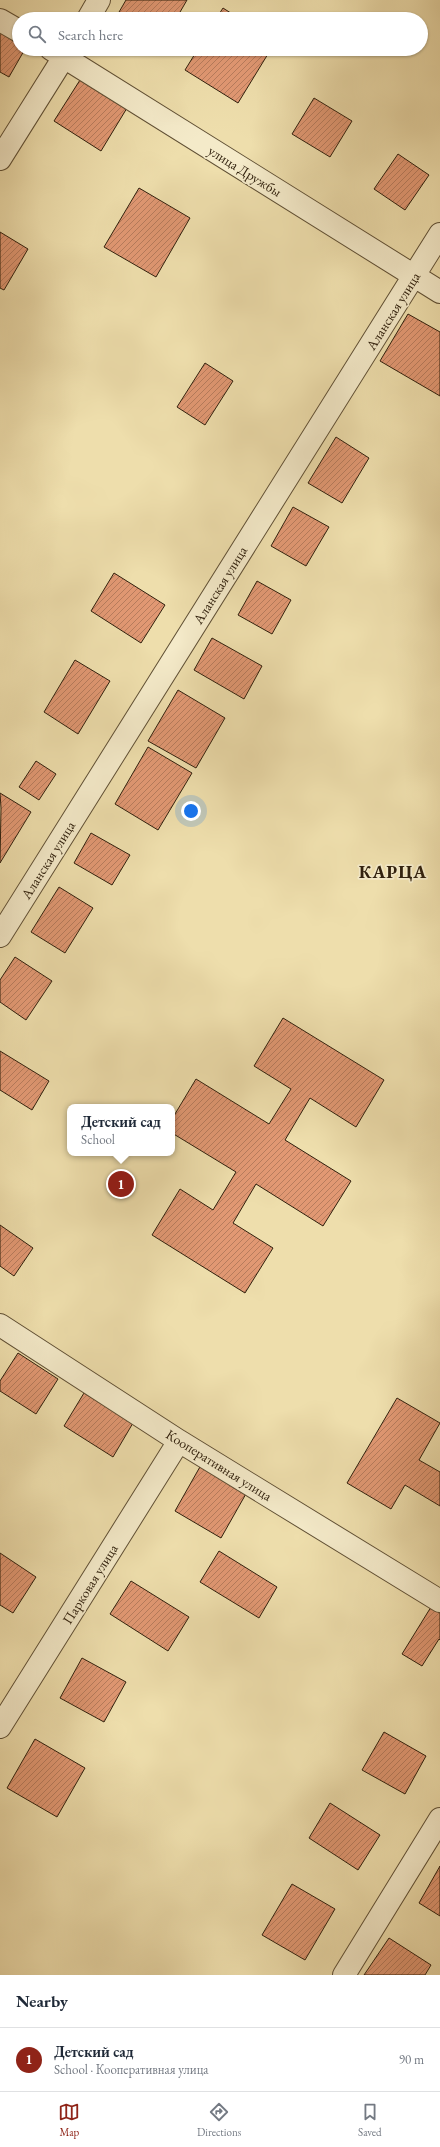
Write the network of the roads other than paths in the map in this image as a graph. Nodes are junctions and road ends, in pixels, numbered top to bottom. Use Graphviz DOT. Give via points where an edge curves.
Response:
graph roads {
  1 [pos="100,0"];
  2 [pos="92,12"];
  3 [pos="0,20"];
  4 [pos="12,26"];
  5 [pos="59,56"];
  6 [pos="67,56"];
  7 [pos="0,159"];
  8 [pos="440,234"];
  9 [pos="414,277"];
  10 [pos="440,292"];
  11 [pos="0,936"];
  12 [pos="0,1325"];
  13 [pos="179,1441"];
  14 [pos="440,1601"];
  15 [pos="0,1727"];
  16 [pos="440,1819"];
  17 [pos="344,1975"];
  1 -- 2 [label="street"];
  3 -- 4 [label="street"];
  5 -- 7 [label="street"];
  6 -- 9 [label="street, улица Дружбы"];
  8 -- 9 [label="street, Аланская улица"];
  9 -- 10 [label="street, улица Дружбы"];
  9 -- 11 [label="street, Аланская улица"];
  12 -- 13 [label="street, Кооперативная улица"];
  13 -- 14 [label="street, Кооперативная улица"];
  13 -- 15 [label="street, Парковая улица"];
  16 -- 17 [label="street"];
}
